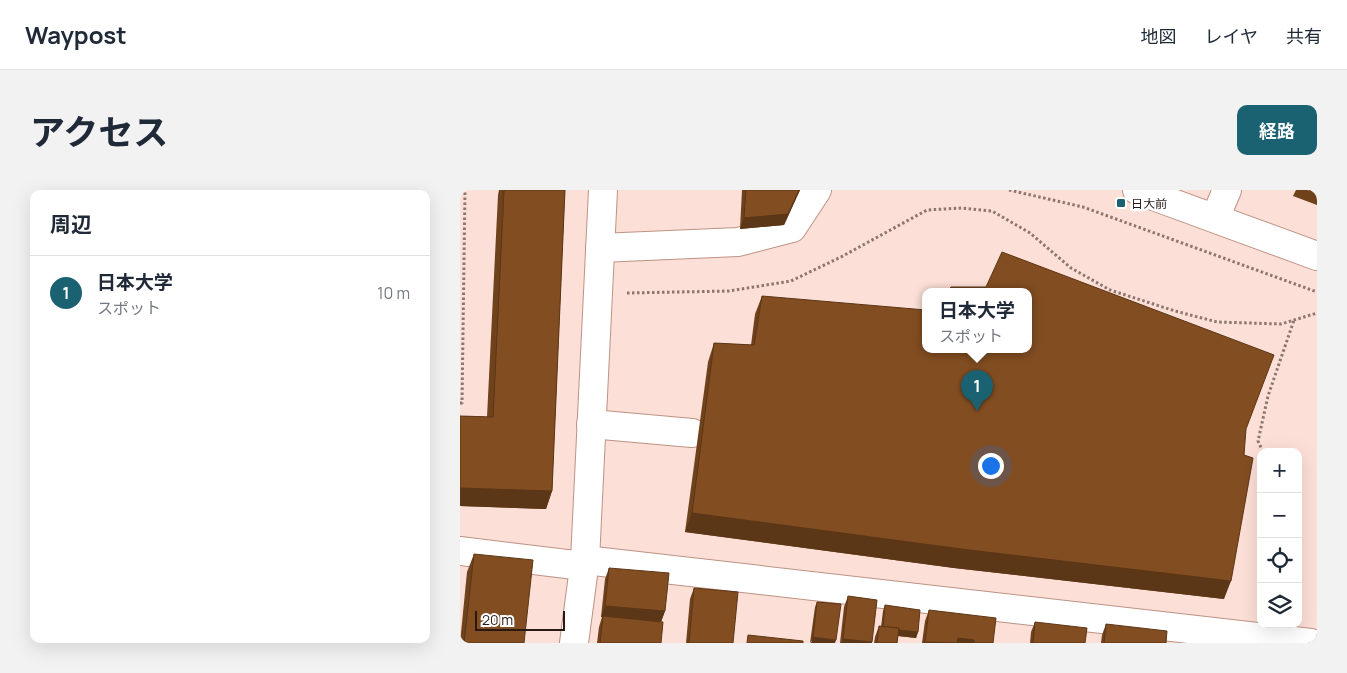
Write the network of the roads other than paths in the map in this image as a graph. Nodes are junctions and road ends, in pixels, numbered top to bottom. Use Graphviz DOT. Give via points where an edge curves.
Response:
graph roads {
  1 [pos="603,190"];
  2 [pos="818,190"];
  3 [pos="1138,190"];
  4 [pos="1227,190"];
  5 [pos="1215,218"];
  6 [pos="600,248"];
  7 [pos="1317,256"];
  8 [pos="591,424"];
  9 [pos="692,433"];
  10 [pos="460,552"];
  11 [pos="584,563"];
  12 [pos="574,643"];
  13 [pos="1311,643"];
  1 -- 6 [label="street"];
  2 -- 6 [label="street" via="792,228 738,242"];
  3 -- 5 [label="street"];
  4 -- 5 [label="street"];
  5 -- 7 [label="street"];
  6 -- 8 [label="street"];
  8 -- 9 [label="street"];
  8 -- 11 [label="street"];
  10 -- 11 [label="street"];
  11 -- 12 [label="street"];
  11 -- 13 [label="street"];
}
